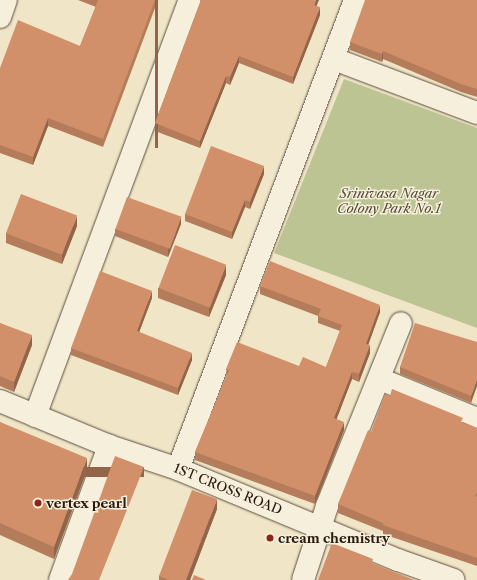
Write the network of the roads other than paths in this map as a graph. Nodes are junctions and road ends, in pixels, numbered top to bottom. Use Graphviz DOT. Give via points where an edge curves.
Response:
graph roads {
  1 [pos="6,0"];
  2 [pos="190,0"];
  3 [pos="355,0"];
  4 [pos="0,18"];
  5 [pos="334,58"];
  6 [pos="477,113"];
  7 [pos="401,323"];
  8 [pos="380,379"];
  9 [pos="0,401"];
  10 [pos="35,416"];
  11 [pos="477,419"];
  12 [pos="109,446"];
  13 [pos="178,469"];
  14 [pos="321,527"];
  15 [pos="60,580"];
  16 [pos="303,580"];
  17 [pos="454,580"];
  1 -- 4 [label="street"];
  2 -- 10 [label="street"];
  3 -- 5 [label="street"];
  5 -- 6 [label="street"];
  5 -- 13 [label="street"];
  7 -- 8 [label="street"];
  8 -- 11 [label="street"];
  8 -- 14 [label="street" via="327,506"];
  9 -- 10 [label="street, 1ST CROSS ROAD"];
  10 -- 12 [label="street, 1ST CROSS ROAD"];
  12 -- 13 [label="street, 1ST CROSS ROAD"];
  12 -- 15 [label="street"];
  13 -- 14 [label="street, 1ST CROSS ROAD"];
  14 -- 16 [label="street"];
  14 -- 17 [label="street, 1ST CROSS ROAD" via="398,560"];
}
